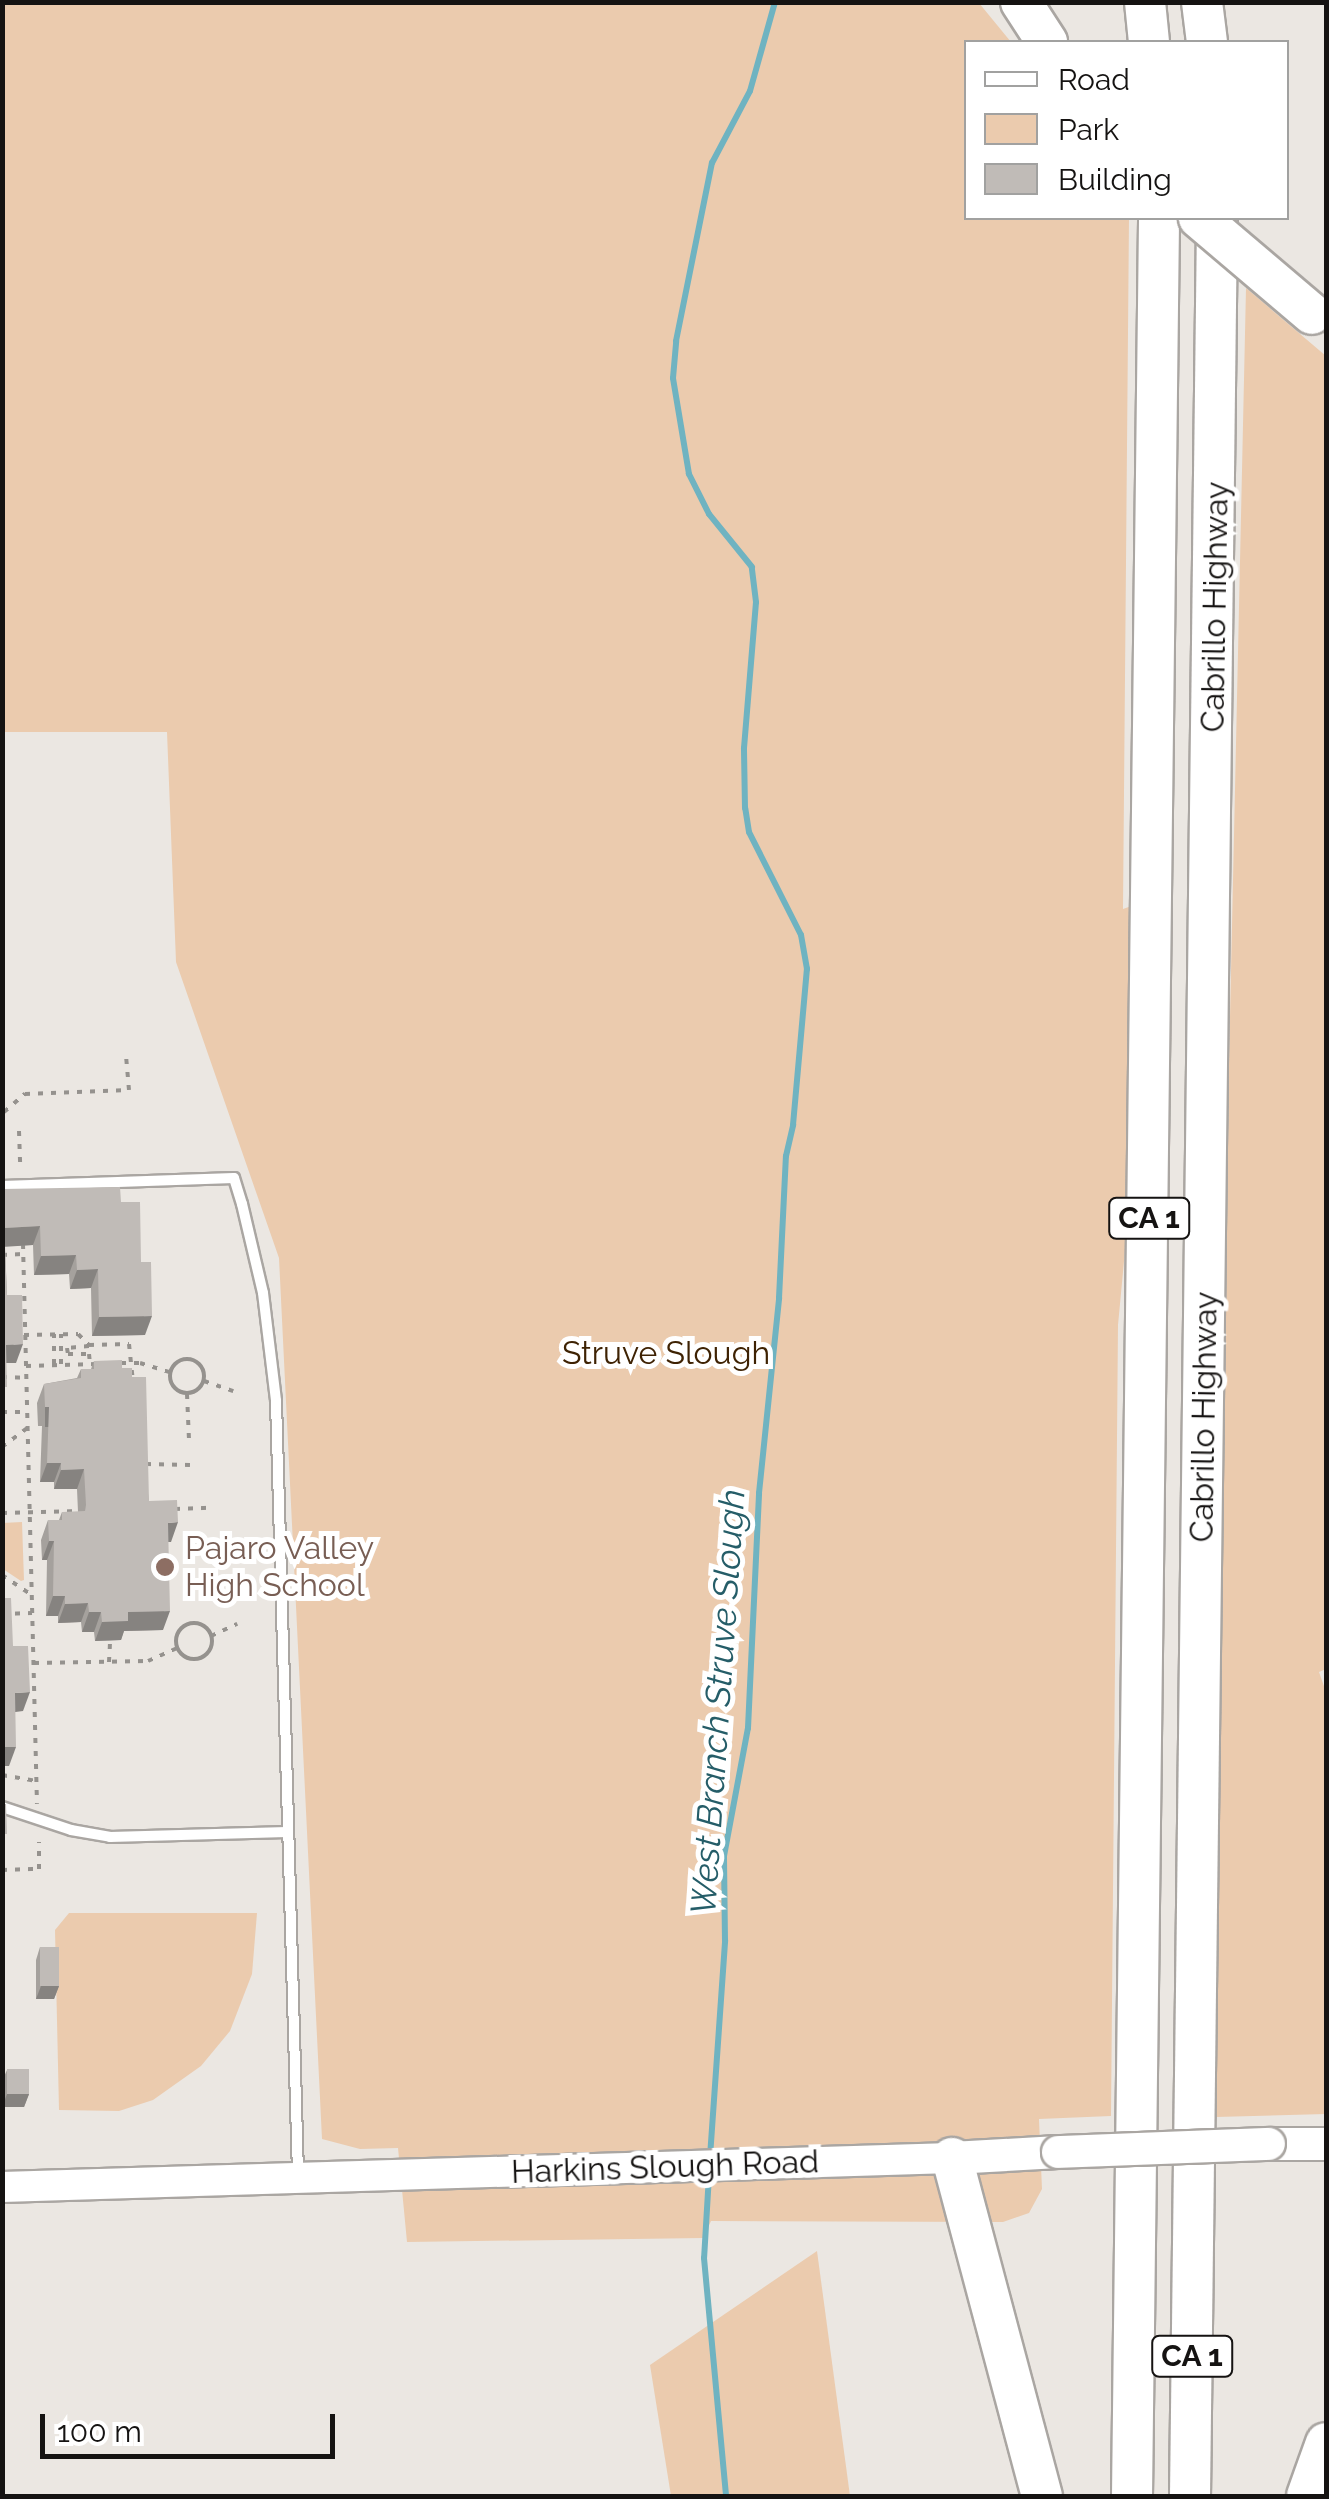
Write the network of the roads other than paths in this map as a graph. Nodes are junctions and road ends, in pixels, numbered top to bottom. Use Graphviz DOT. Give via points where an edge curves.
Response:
graph roads {
  1 [pos="1021,2"];
  2 [pos="1144,2"];
  3 [pos="1202,2"];
  4 [pos="1046,40"];
  5 [pos="1148,40"];
  6 [pos="1207,40"];
  7 [pos="1160,220"];
  8 [pos="1201,220"];
  9 [pos="1217,220"];
  10 [pos="1319,320"];
  11 [pos="2,1186"];
  12 [pos="2,1806"];
  13 [pos="287,1832"];
  14 [pos="1326,2144"];
  15 [pos="952,2158"];
  16 [pos="298,2180"];
  17 [pos="2,2187"];
  18 [pos="1326,2443"];
  19 [pos="1042,2496"];
  20 [pos="1132,2496"];
  21 [pos="1190,2496"];
  22 [pos="1306,2496"];
  1 -- 4 [label="highway"];
  2 -- 5 [label="highway"];
  3 -- 6 [label="highway"];
  7 -- 20 [label="highway, Cabrillo Highway / CA 1"];
  8 -- 10 [label="highway, bridge"];
  9 -- 21 [label="highway, Cabrillo Highway / CA 1"];
  11 -- 13 [label="lane" via="234,1178 263,1293 274,1386"];
  12 -- 13 [label="lane" via="110,1837"];
  13 -- 16 [label="lane"];
  14 -- 15 [label="main road, Harkins Slough Road, bridge"];
  15 -- 16 [label="street, Harkins Slough Road"];
  15 -- 19 [label="highway"];
  16 -- 17 [label="street, Harkins Slough Road"];
  18 -- 22 [label="highway"];
}
